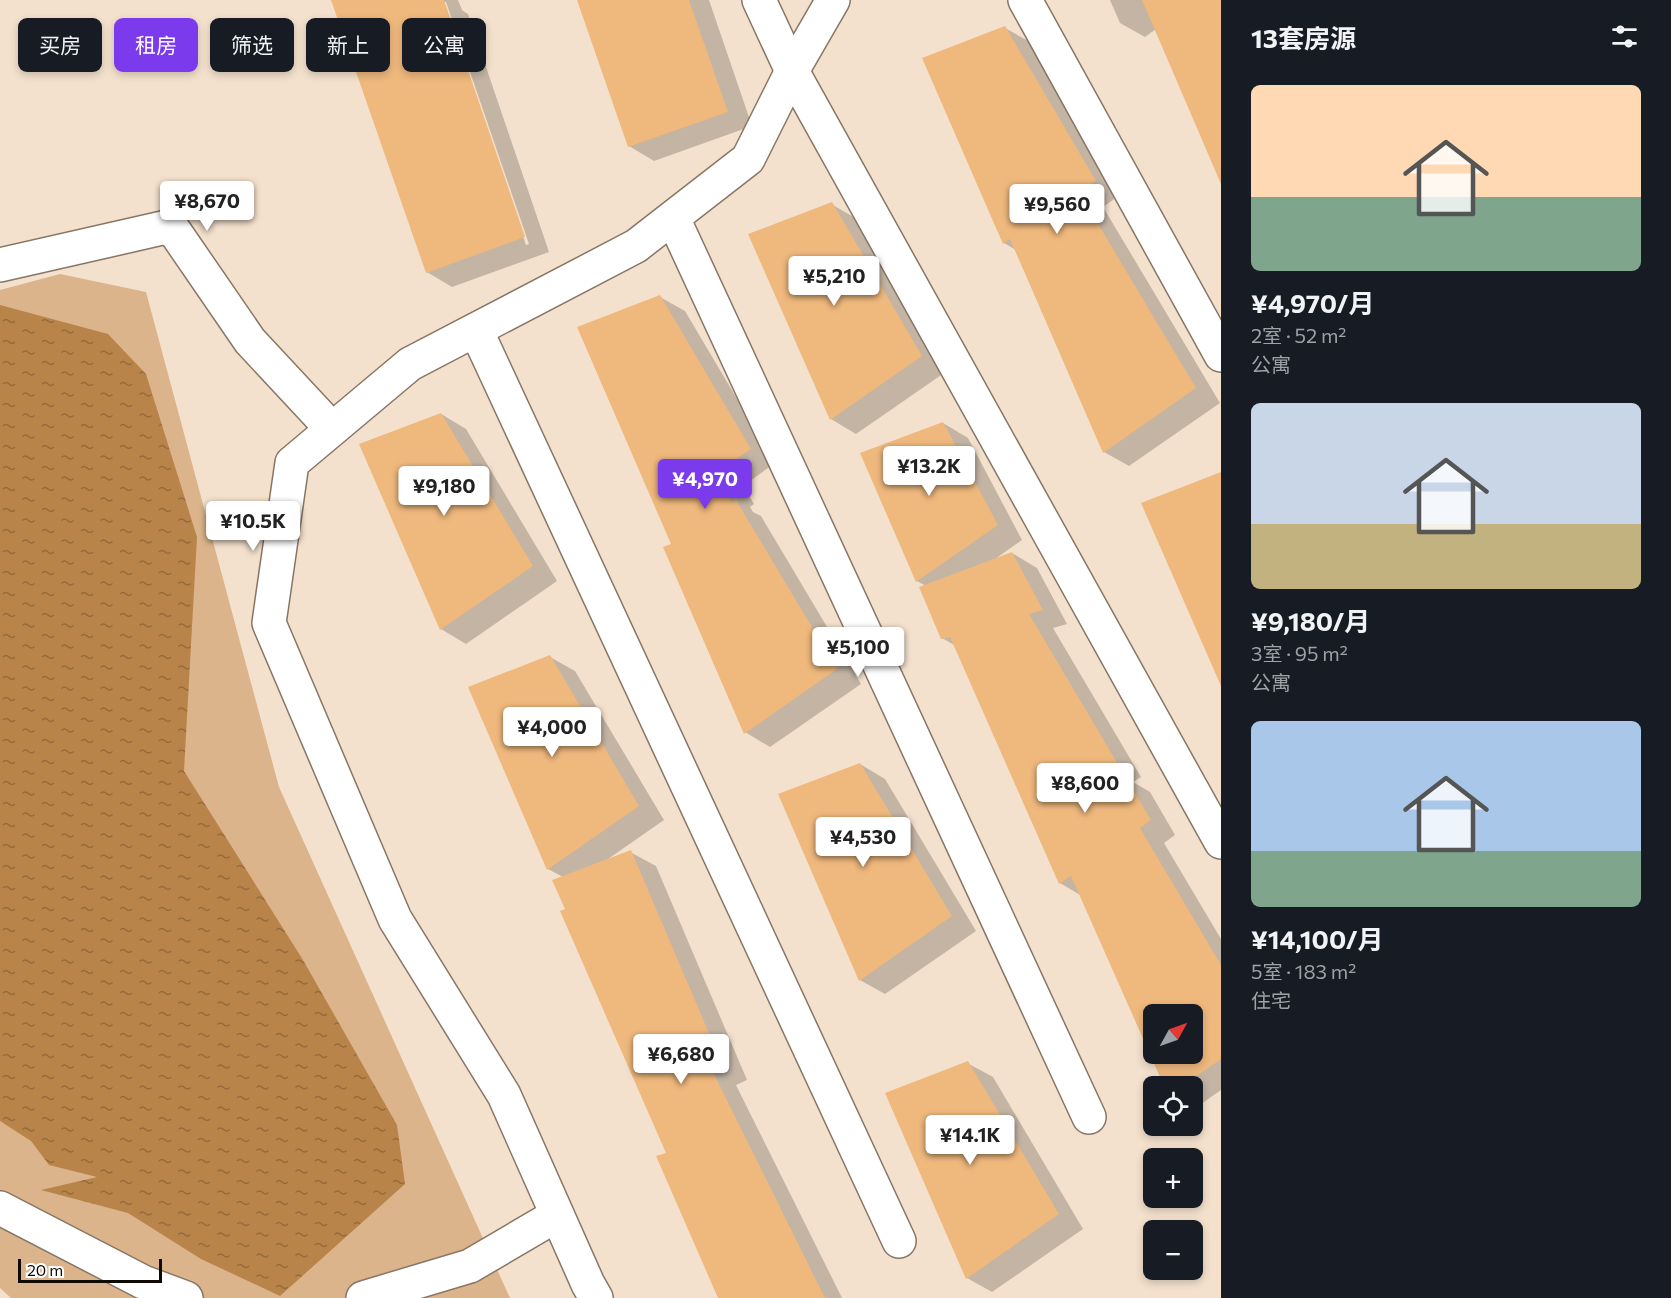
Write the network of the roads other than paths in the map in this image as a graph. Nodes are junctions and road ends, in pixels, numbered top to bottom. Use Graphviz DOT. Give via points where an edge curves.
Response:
graph roads {
  1 [pos="759,0"];
  2 [pos="833,0"];
  3 [pos="1025,0"];
  4 [pos="792,71"];
  5 [pos="673,218"];
  6 [pos="0,265"];
  7 [pos="476,330"];
  8 [pos="1221,355"];
  9 [pos="332,429"];
  10 [pos="1221,842"];
  11 [pos="1089,1117"];
  12 [pos="0,1208"];
  13 [pos="557,1215"];
  14 [pos="899,1241"];
  15 [pos="186,1298"];
  16 [pos="363,1298"];
  17 [pos="596,1298"];
  1 -- 4 [label="street"];
  2 -- 4 [label="street"];
  3 -- 8 [label="street"];
  4 -- 5 [label="street" via="748,159"];
  4 -- 10 [label="street"];
  5 -- 7 [label="street" via="636,246"];
  5 -- 11 [label="street"];
  6 -- 9 [label="street" via="171,226 250,341"];
  7 -- 9 [label="street" via="410,364"];
  7 -- 14 [label="street"];
  9 -- 13 [label="street" via="292,463 269,623 395,919 504,1095"];
  12 -- 15 [label="street" via="143,1282"];
  13 -- 16 [label="street" via="470,1266"];
  13 -- 17 [label="street"];
}
